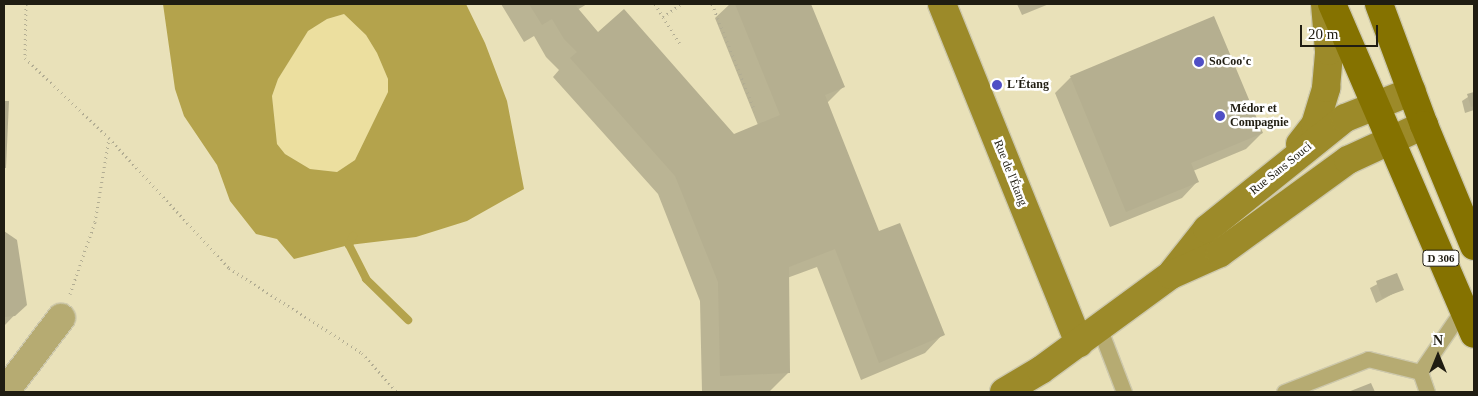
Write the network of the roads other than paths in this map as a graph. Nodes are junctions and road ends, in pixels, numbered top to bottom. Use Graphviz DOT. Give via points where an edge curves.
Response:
graph roads {
  1 [pos="942,4"];
  2 [pos="1326,4"];
  3 [pos="1332,4"];
  4 [pos="1379,4"];
  5 [pos="1412,91"];
  6 [pos="1370,94"];
  7 [pos="1424,125"];
  8 [pos="1390,140"];
  9 [pos="1280,168"];
  10 [pos="1474,246"];
  11 [pos="1171,275"];
  12 [pos="1463,309"];
  13 [pos="61,318"];
  14 [pos="1474,334"];
  15 [pos="1089,335"];
  16 [pos="1420,372"];
  17 [pos="5,392"];
  18 [pos="1004,392"];
  19 [pos="1124,392"];
  20 [pos="1284,392"];
  21 [pos="1427,392"];
  1 -- 15 [label="main road, Rue de l'Étang"];
  2 -- 9 [label="main road" via="1329,51 1326,88 1315,125"];
  3 -- 6 [label="main road"];
  4 -- 5 [label="main road, D 306"];
  5 -- 6 [label="main road, Rue Sans Souci"];
  5 -- 7 [label="main road, D 306"];
  6 -- 8 [label="main road"];
  6 -- 9 [label="main road, Rue Sans Souci"];
  7 -- 8 [label="main road, Rue Sans Souci"];
  7 -- 10 [label="main road, D 306"];
  8 -- 11 [label="main road, Rue Sans Souci" via="1348,160 1220,253"];
  8 -- 12 [label="main road, D 306"];
  9 -- 11 [label="main road, Rue Sans Souci" via="1207,229"];
  11 -- 15 [label="main road, Rue Sans Souci"];
  12 -- 14 [label="main road, D 306"];
  12 -- 16 [label="lane"];
  13 -- 17 [label="street"];
  15 -- 18 [label="main road, Rue Sans Souci"];
  15 -- 19 [label="lane"];
  16 -- 20 [label="lane" via="1368,359"];
  16 -- 21 [label="lane"];
}
